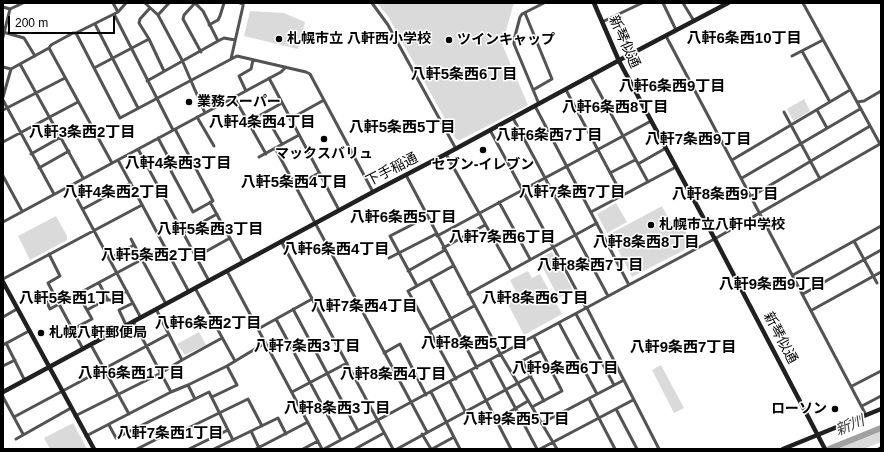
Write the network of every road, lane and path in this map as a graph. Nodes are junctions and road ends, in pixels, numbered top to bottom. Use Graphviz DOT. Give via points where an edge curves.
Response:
graph roads {
  1 [pos="23,3"];
  2 [pos="113,3"];
  3 [pos="126,3"];
  4 [pos="145,3"];
  5 [pos="169,3"];
  6 [pos="195,3"];
  7 [pos="224,3"];
  8 [pos="240,3"];
  9 [pos="372,3"];
  10 [pos="544,3"];
  11 [pos="594,3"];
  12 [pos="640,3"];
  13 [pos="664,3"];
  14 [pos="683,3"];
  15 [pos="728,3"];
  16 [pos="803,3"];
  17 [pos="3,7"];
  18 [pos="150,8"];
  19 [pos="10,9"];
  20 [pos="118,12"];
  21 [pos="525,12"];
  22 [pos="114,14"];
  23 [pos="158,15"];
  24 [pos="694,21"];
  25 [pos="602,22"];
  26 [pos="95,24"];
  27 [pos="210,25"];
  28 [pos="676,30"];
  29 [pos="4,32"];
  30 [pos="76,33"];
  31 [pos="666,36"];
  32 [pos="3,37"];
  33 [pos="149,39"];
  34 [pos="235,40"];
  35 [pos="823,40"];
  36 [pos="218,41"];
  37 [pos="49,48"];
  38 [pos="131,48"];
  39 [pos="802,51"];
  40 [pos="201,52"];
  41 [pos="35,56"];
  42 [pos="792,56"];
  43 [pos="113,58"];
  44 [pos="231,59"];
  45 [pos="182,60"];
  46 [pos="253,60"];
  47 [pos="619,61"];
  48 [pos="20,64"];
  49 [pos="3,67"];
  50 [pos="286,67"];
  51 [pos="94,68"];
  52 [pos="11,69"];
  53 [pos="164,71"];
  54 [pos="591,77"];
  55 [pos="65,78"];
  56 [pos="269,78"];
  57 [pos="147,81"];
  58 [pos="190,81"];
  59 [pos="533,90"];
  60 [pos="566,90"];
  61 [pos="850,90"];
  62 [pos="246,91"];
  63 [pos="881,91"];
  64 [pos="36,93"];
  65 [pos="3,97"];
  66 [pos="234,97"];
  67 [pos="158,98"];
  68 [pos="3,100"];
  69 [pos="324,100"];
  70 [pos="78,102"];
  71 [pos="830,102"];
  72 [pos="857,102"];
  73 [pos="282,103"];
  74 [pos="537,105"];
  75 [pos="7,108"];
  76 [pos="138,108"];
  77 [pos="860,108"];
  78 [pos="3,110"];
  79 [pos="817,110"];
  80 [pos="264,112"];
  81 [pos="784,112"];
  82 [pos="205,113"];
  83 [pos="50,117"];
  84 [pos="197,117"];
  85 [pos="513,118"];
  86 [pos="290,119"];
  87 [pos="651,121"];
  88 [pos="248,122"];
  89 [pos="791,124"];
  90 [pos="870,126"];
  91 [pos="827,128"];
  92 [pos="174,130"];
  93 [pos="490,130"];
  94 [pos="21,133"];
  95 [pos="299,135"];
  96 [pos="622,136"];
  97 [pos="61,137"];
  98 [pos="158,138"];
  99 [pos="3,142"];
  100 [pos="801,143"];
  101 [pos="282,144"];
  102 [pos="214,146"];
  103 [pos="275,148"];
  104 [pos="666,148"];
  105 [pos="138,149"];
  106 [pos="456,149"];
  107 [pos="598,150"];
  108 [pos="69,152"];
  109 [pos="32,154"];
  110 [pos="266,154"];
  111 [pos="446,154"];
  112 [pos="259,157"];
  113 [pos="118,160"];
  114 [pos="635,160"];
  115 [pos="732,160"];
  116 [pos="810,161"];
  117 [pos="112,163"];
  118 [pos="638,164"];
  119 [pos="567,166"];
  120 [pos="676,167"];
  121 [pos="39,168"];
  122 [pos="319,173"];
  123 [pos="610,173"];
  124 [pos="406,175"];
  125 [pos="4,178"];
  126 [pos="83,178"];
  127 [pos="545,178"];
  128 [pos="742,178"];
  129 [pos="820,179"];
  130 [pos="648,182"];
  131 [pos="131,183"];
  132 [pos="70,186"];
  133 [pos="295,186"];
  134 [pos="522,190"];
  135 [pos="373,192"];
  136 [pos="54,194"];
  137 [pos="622,195"];
  138 [pos="752,196"];
  139 [pos="210,202"];
  140 [pos="499,202"];
  141 [pos="142,205"];
  142 [pos="83,209"];
  143 [pos="339,210"];
  144 [pos="22,211"];
  145 [pos="591,212"];
  146 [pos="479,213"];
  147 [pos="217,214"];
  148 [pos="761,214"];
  149 [pos="427,217"];
  150 [pos="3,222"];
  151 [pos="314,223"];
  152 [pos="597,223"];
  153 [pos="486,225"];
  154 [pos="881,226"];
  155 [pos="94,230"];
  156 [pos="184,233"];
  157 [pos="437,235"];
  158 [pos="576,235"];
  159 [pos="230,238"];
  160 [pos="131,239"];
  161 [pos="715,239"];
  162 [pos="281,241"];
  163 [pos="854,241"];
  164 [pos="134,245"];
  165 [pos="165,247"];
  166 [pos="553,247"];
  167 [pos="444,249"];
  168 [pos="881,250"];
  169 [pos="399,253"];
  170 [pos="49,254"];
  171 [pos="196,257"];
  172 [pos="389,258"];
  173 [pos="110,259"];
  174 [pos="530,259"];
  175 [pos="142,260"];
  176 [pos="865,260"];
  177 [pos="243,262"];
  178 [pos="453,266"];
  179 [pos="408,270"];
  180 [pos="511,270"];
  181 [pos="227,271"];
  182 [pos="881,272"];
  183 [pos="117,273"];
  184 [pos="793,275"];
  185 [pos="874,276"];
  186 [pos="430,278"];
  187 [pos="3,279"];
  188 [pos="209,280"];
  189 [pos="3,282"];
  190 [pos="99,283"];
  191 [pos="877,283"];
  192 [pos="629,285"];
  193 [pos="417,286"];
  194 [pos="195,288"];
  195 [pos="5,290"];
  196 [pos="127,291"];
  197 [pos="188,292"];
  198 [pos="43,294"];
  199 [pos="78,294"];
  200 [pos="468,294"];
  201 [pos="803,294"];
  202 [pos="608,296"];
  203 [pos="312,299"];
  204 [pos="108,300"];
  205 [pos="133,303"];
  206 [pos="59,304"];
  207 [pos="166,304"];
  208 [pos="474,306"];
  209 [pos="587,308"];
  210 [pos="17,309"];
  211 [pos="156,309"];
  212 [pos="293,309"];
  213 [pos="87,310"];
  214 [pos="812,310"];
  215 [pos="576,314"];
  216 [pos="3,317"];
  217 [pos="141,318"];
  218 [pos="451,318"];
  219 [pos="276,319"];
  220 [pos="134,322"];
  221 [pos="559,323"];
  222 [pos="126,325"];
  223 [pos="258,329"];
  224 [pos="73,330"];
  225 [pos="430,330"];
  226 [pos="29,331"];
  227 [pos="169,334"];
  228 [pos="534,337"];
  229 [pos="222,338"];
  230 [pos="4,344"];
  231 [pos="266,344"];
  232 [pos="91,345"];
  233 [pos="147,347"];
  234 [pos="83,349"];
  235 [pos="541,351"];
  236 [pos="384,353"];
  237 [pos="501,355"];
  238 [pos="15,360"];
  239 [pos="182,360"];
  240 [pos="490,360"];
  241 [pos="234,361"];
  242 [pos="347,363"];
  243 [pos="3,366"];
  244 [pos="227,366"];
  245 [pos="49,368"];
  246 [pos="477,368"];
  247 [pos="105,369"];
  248 [pos="471,371"];
  249 [pos="881,372"];
  250 [pos="161,373"];
  251 [pos="328,373"];
  252 [pos="531,376"];
  253 [pos="456,379"];
  254 [pos="624,380"];
  255 [pos="25,381"];
  256 [pos="310,382"];
  257 [pos="450,382"];
  258 [pos="517,383"];
  259 [pos="188,385"];
  260 [pos="614,385"];
  261 [pos="852,386"];
  262 [pos="506,389"];
  263 [pos="3,392"];
  264 [pos="62,392"];
  265 [pos="171,392"];
  266 [pos="292,392"];
  267 [pos="431,392"];
  268 [pos="118,394"];
  269 [pos="597,394"];
  270 [pos="426,395"];
  271 [pos="881,396"];
  272 [pos="3,397"];
  273 [pos="212,397"];
  274 [pos="195,399"];
  275 [pos="589,399"];
  276 [pos="486,400"];
  277 [pos="633,400"];
  278 [pos="528,401"];
  279 [pos="544,401"];
  280 [pos="410,403"];
  281 [pos="862,406"];
  282 [pos="532,407"];
  283 [pos="71,408"];
  284 [pos="515,408"];
  285 [pos="616,409"];
  286 [pos="881,409"];
  287 [pos="465,411"];
  288 [pos="219,412"];
  289 [pos="129,414"];
  290 [pos="866,415"];
  291 [pos="75,416"];
  292 [pos="14,417"];
  293 [pos="599,418"];
  294 [pos="378,420"];
  295 [pos="496,420"];
  296 [pos="308,422"];
  297 [pos="446,422"];
  298 [pos="542,423"];
  299 [pos="109,424"];
  300 [pos="262,426"];
  301 [pos="228,430"];
  302 [pos="251,431"];
  303 [pos="358,431"];
  304 [pos="427,432"];
  305 [pos="384,433"];
  306 [pos="23,434"];
  307 [pos="286,434"];
  308 [pos="422,434"];
  309 [pos="818,435"];
  310 [pos="86,436"];
  311 [pos="454,437"];
  312 [pos="16,439"];
  313 [pos="233,440"];
  314 [pos="341,440"];
  315 [pos="318,441"];
  316 [pos="553,442"];
  317 [pos="258,448"];
  318 [pos="94,449"];
  319 [pos="137,449"];
  320 [pos="189,449"];
  321 [pos="214,449"];
  322 [pos="303,449"];
  323 [pos="323,449"];
  324 [pos="355,449"];
  325 [pos="393,449"];
  326 [pos="397,449"];
  327 [pos="431,449"];
  328 [pos="460,449"];
  329 [pos="511,449"];
  330 [pos="537,449"];
  331 [pos="540,449"];
  332 [pos="557,449"];
  333 [pos="615,449"];
  334 [pos="637,449"];
  335 [pos="659,449"];
  336 [pos="784,449"];
  337 [pos="825,449"];
  1 -- 19 [label="street"];
  2 -- 20 [label="street"];
  3 -- 20 [label="street"];
  4 -- 18 [label="street"];
  5 -- 23 [label="street"];
  6 -- 27 [label="street" via="203,11"];
  6 -- 40 [label="street" via="183,19"];
  7 -- 27 [label="street" via="218,20"];
  8 -- 34 [label="street" via="243,6"];
  9 -- 106 [label="street" via="383,16"];
  10 -- 21 [label="street"];
  11 -- 25 [label="main road, 新琴似通"];
  12 -- 25 [label="street"];
  13 -- 28 [label="street"];
  14 -- 24 [label="street"];
  15 -- 24 [label="main road, 下手稲通"];
  16 -- 35 [label="street"];
  17 -- 19 [label="street"];
  18 -- 23 [label="street"];
  18 -- 33 [label="street" via="139,23"];
  19 -- 29 [label="street"];
  20 -- 22 [label="street"];
  21 -- 59 [label="street" via="520,17 514,44"];
  21 -- 59 [label="street" via="552,79"];
  22 -- 26 [label="street"];
  22 -- 38 [label="street"];
  23 -- 45 [label="street"];
  24 -- 28 [label="main road, 下手稲通"];
  25 -- 47 [label="main road, 新琴似通"];
  26 -- 30 [label="street"];
  26 -- 43 [label="street"];
  27 -- 36 [label="street"];
  28 -- 31 [label="main road, 下手稲通"];
  29 -- 32 [label="street"];
  29 -- 41 [label="street" via="24,38"];
  30 -- 37 [label="street"];
  30 -- 51 [label="street"];
  31 -- 47 [label="main road, 下手稲通"];
  31 -- 115 [label="street"];
  33 -- 38 [label="street"];
  33 -- 53 [label="street"];
  34 -- 36 [label="street" via="224,38"];
  34 -- 44 [label="street"];
  35 -- 39 [label="street"];
  35 -- 61 [label="street"];
  36 -- 40 [label="street"];
  37 -- 41 [label="street"];
  37 -- 55 [label="street"];
  38 -- 43 [label="street"];
  38 -- 57 [label="street"];
  39 -- 42 [label="street"];
  39 -- 71 [label="street"];
  40 -- 45 [label="street"];
  41 -- 48 [label="street"];
  43 -- 51 [label="street"];
  43 -- 76 [label="street"];
  44 -- 46 [label="street" via="237,56"];
  44 -- 58 [label="street"];
  45 -- 53 [label="street"];
  45 -- 58 [label="street"];
  46 -- 50 [label="street"];
  46 -- 62 [label="street" via="251,69 239,76"];
  47 -- 54 [label="main road, 下手稲通"];
  47 -- 87 [label="main road, 新琴似通"];
  48 -- 52 [label="street"];
  48 -- 64 [label="street"];
  49 -- 52 [label="street"];
  50 -- 56 [label="street"];
  50 -- 69 [label="street" via="310,74"];
  51 -- 76 [label="street" via="120,118"];
  52 -- 65 [label="street"];
  53 -- 57 [label="street"];
  54 -- 60 [label="main road, 下手稲通"];
  54 -- 96 [label="street"];
  55 -- 64 [label="street"];
  55 -- 70 [label="street"];
  56 -- 62 [label="street"];
  56 -- 73 [label="street"];
  57 -- 67 [label="street"];
  58 -- 67 [label="street"];
  58 -- 82 [label="street"];
  59 -- 74 [label="street"];
  60 -- 74 [label="main road, 下手稲通"];
  60 -- 107 [label="street"];
  61 -- 71 [label="street"];
  61 -- 72 [label="street"];
  62 -- 66 [label="street"];
  63 -- 72 [label="street" via="864,101"];
  64 -- 75 [label="street"];
  64 -- 83 [label="street"];
  66 -- 82 [label="street"];
  66 -- 88 [label="street"];
  67 -- 76 [label="street"];
  67 -- 92 [label="street"];
  68 -- 75 [label="street"];
  69 -- 86 [label="street"];
  69 -- 135 [label="street"];
  70 -- 83 [label="street"];
  70 -- 117 [label="street"];
  71 -- 79 [label="street"];
  72 -- 77 [label="street"];
  73 -- 80 [label="street"];
  73 -- 86 [label="street"];
  74 -- 85 [label="main road, 下手稲通"];
  74 -- 119 [label="street"];
  75 -- 78 [label="street"];
  75 -- 94 [label="street"];
  77 -- 90 [label="street"];
  77 -- 91 [label="street"];
  79 -- 89 [label="street"];
  79 -- 91 [label="street"];
  80 -- 88 [label="street"];
  80 -- 101 [label="street"];
  81 -- 89 [label="street"];
  82 -- 84 [label="street"];
  83 -- 94 [label="street"];
  83 -- 97 [label="street"];
  84 -- 92 [label="street"];
  84 -- 102 [label="street"];
  85 -- 93 [label="main road, 下手稲通"];
  85 -- 127 [label="street"];
  86 -- 95 [label="street"];
  87 -- 96 [label="street"];
  87 -- 104 [label="main road, 新琴似通"];
  88 -- 110 [label="street"];
  89 -- 100 [label="street"];
  89 -- 115 [label="street"];
  90 -- 116 [label="street"];
  90 -- 129 [label="street" via="880,144"];
  91 -- 100 [label="street"];
  92 -- 98 [label="street"];
  92 -- 139 [label="street" via="213,201"];
  93 -- 106 [label="main road, 下手稲通"];
  93 -- 134 [label="street"];
  94 -- 99 [label="street"];
  94 -- 109 [label="street"];
  95 -- 101 [label="street"];
  95 -- 122 [label="street"];
  96 -- 107 [label="street"];
  96 -- 114 [label="street"];
  97 -- 108 [label="street"];
  97 -- 109 [label="street"];
  98 -- 105 [label="street"];
  98 -- 139 [label="street" via="172,164 171,171 194,212"];
  100 -- 116 [label="street"];
  100 -- 128 [label="street"];
  101 -- 103 [label="street"];
  103 -- 110 [label="street"];
  103 -- 133 [label="street"];
  104 -- 118 [label="street"];
  104 -- 120 [label="main road, 新琴似通"];
  105 -- 113 [label="street"];
  105 -- 156 [label="street"];
  106 -- 111 [label="main road, 下手稲通"];
  107 -- 119 [label="street"];
  107 -- 123 [label="street"];
  108 -- 121 [label="street"];
  108 -- 126 [label="street"];
  109 -- 121 [label="street"];
  110 -- 112 [label="street"];
  111 -- 124 [label="main road, 下手稲通"];
  111 -- 146 [label="street"];
  113 -- 117 [label="street"];
  113 -- 131 [label="street"];
  114 -- 118 [label="street"];
  114 -- 123 [label="street"];
  115 -- 128 [label="street"];
  116 -- 129 [label="street"];
  116 -- 138 [label="street"];
  117 -- 126 [label="street"];
  118 -- 130 [label="street"];
  119 -- 127 [label="street"];
  119 -- 145 [label="street"];
  120 -- 130 [label="street"];
  120 -- 161 [label="main road, 新琴似通"];
  121 -- 136 [label="street"];
  122 -- 133 [label="street"];
  122 -- 143 [label="street"];
  123 -- 137 [label="street"];
  124 -- 135 [label="main road, 下手稲通"];
  124 -- 149 [label="street"];
  125 -- 144 [label="street"];
  126 -- 132 [label="street"];
  127 -- 134 [label="street"];
  127 -- 158 [label="street"];
  128 -- 138 [label="street"];
  129 -- 148 [label="street"];
  130 -- 137 [label="street"];
  131 -- 141 [label="street"];
  131 -- 142 [label="street"];
  132 -- 136 [label="street"];
  132 -- 142 [label="street"];
  133 -- 151 [label="street"];
  134 -- 140 [label="street"];
  134 -- 166 [label="street"];
  135 -- 143 [label="main road, 下手稲通"];
  136 -- 144 [label="street"];
  137 -- 145 [label="street"];
  138 -- 148 [label="street"];
  139 -- 147 [label="street"];
  140 -- 146 [label="street"];
  140 -- 174 [label="street"];
  141 -- 155 [label="street"];
  141 -- 165 [label="street"];
  142 -- 155 [label="street"];
  143 -- 151 [label="main road, 下手稲通"];
  144 -- 150 [label="street"];
  145 -- 152 [label="street"];
  146 -- 153 [label="street"];
  146 -- 157 [label="street"];
  147 -- 156 [label="street"];
  147 -- 159 [label="street"];
  148 -- 161 [label="street"];
  148 -- 184 [label="street"];
  149 -- 157 [label="street"];
  149 -- 169 [label="street" via="390,236"];
  151 -- 162 [label="main road, 下手稲通"];
  151 -- 236 [label="street"];
  152 -- 158 [label="street"];
  152 -- 192 [label="street"];
  153 -- 167 [label="street"];
  153 -- 180 [label="street"];
  154 -- 163 [label="street"];
  155 -- 170 [label="street"];
  155 -- 173 [label="street"];
  156 -- 171 [label="street"];
  157 -- 167 [label="street"];
  157 -- 169 [label="street"];
  158 -- 166 [label="street"];
  158 -- 202 [label="street"];
  159 -- 171 [label="street"];
  159 -- 177 [label="street"];
  160 -- 164 [label="street"];
  161 -- 192 [label="street"];
  161 -- 309 [label="main road, 新琴似通"];
  162 -- 177 [label="main road, 下手稲通"];
  162 -- 203 [label="street"];
  163 -- 176 [label="street"];
  163 -- 184 [label="street"];
  164 -- 173 [label="street"];
  164 -- 175 [label="street"];
  165 -- 175 [label="street"];
  165 -- 197 [label="street"];
  166 -- 174 [label="street"];
  166 -- 209 [label="street"];
  167 -- 178 [label="street"];
  167 -- 179 [label="street"];
  168 -- 176 [label="street"];
  169 -- 172 [label="street"];
  169 -- 179 [label="street"];
  170 -- 187 [label="street"];
  170 -- 206 [label="street" via="60,276 48,283"];
  171 -- 188 [label="street"];
  173 -- 183 [label="street"];
  174 -- 180 [label="street"];
  175 -- 183 [label="street"];
  175 -- 207 [label="street"];
  176 -- 185 [label="street"];
  176 -- 201 [label="street"];
  177 -- 181 [label="main road, 下手稲通"];
  178 -- 186 [label="street"];
  178 -- 200 [label="street"];
  179 -- 193 [label="street"];
  180 -- 200 [label="street"];
  181 -- 188 [label="main road, 下手稲通"];
  181 -- 223 [label="street"];
  182 -- 185 [label="street"];
  183 -- 190 [label="street"];
  183 -- 196 [label="street"];
  184 -- 201 [label="street"];
  185 -- 191 [label="street"];
  185 -- 214 [label="street"];
  186 -- 193 [label="street"];
  186 -- 218 [label="street"];
  188 -- 194 [label="main road, 下手稲通"];
  189 -- 195 [label="main road"];
  190 -- 199 [label="street"];
  190 -- 204 [label="street"];
  192 -- 202 [label="street"];
  193 -- 225 [label="street" via="408,291"];
  194 -- 197 [label="main road, 下手稲通"];
  194 -- 229 [label="street"];
  195 -- 210 [label="main road"];
  196 -- 204 [label="street"];
  196 -- 205 [label="street"];
  197 -- 207 [label="main road, 下手稲通"];
  198 -- 206 [label="street" via="50,309"];
  199 -- 206 [label="street"];
  199 -- 213 [label="street"];
  200 -- 208 [label="street"];
  201 -- 214 [label="street"];
  202 -- 209 [label="street"];
  203 -- 212 [label="street"];
  203 -- 242 [label="street"];
  204 -- 213 [label="street"];
  205 -- 217 [label="street"];
  205 -- 222 [label="street" via="119,310"];
  206 -- 224 [label="street"];
  207 -- 211 [label="main road, 下手稲通"];
  208 -- 218 [label="street"];
  208 -- 237 [label="street"];
  209 -- 215 [label="street"];
  209 -- 254 [label="street"];
  210 -- 216 [label="street"];
  210 -- 226 [label="main road"];
  211 -- 217 [label="main road, 下手稲通"];
  211 -- 227 [label="street"];
  212 -- 219 [label="street"];
  212 -- 251 [label="street"];
  213 -- 224 [label="street" via="92,319"];
  214 -- 261 [label="street"];
  215 -- 221 [label="street"];
  215 -- 260 [label="street"];
  217 -- 220 [label="main road, 下手稲通"];
  218 -- 225 [label="street"];
  218 -- 246 [label="street"];
  219 -- 223 [label="street"];
  219 -- 256 [label="street"];
  220 -- 222 [label="main road, 下手稲通"];
  220 -- 233 [label="street"];
  221 -- 228 [label="street"];
  221 -- 269 [label="street"];
  222 -- 232 [label="main road, 下手稲通"];
  223 -- 231 [label="street"];
  224 -- 234 [label="street"];
  225 -- 253 [label="street"];
  226 -- 230 [label="street"];
  226 -- 245 [label="main road"];
  227 -- 233 [label="street"];
  227 -- 239 [label="street"];
  228 -- 235 [label="street"];
  228 -- 237 [label="street"];
  229 -- 239 [label="street"];
  229 -- 241 [label="street"];
  230 -- 238 [label="street"];
  231 -- 241 [label="street"];
  231 -- 266 [label="street"];
  232 -- 234 [label="main road, 下手稲通"];
  232 -- 247 [label="street"];
  233 -- 247 [label="street"];
  233 -- 250 [label="street"];
  234 -- 245 [label="main road, 下手稲通"];
  235 -- 252 [label="street" via="522,361"];
  235 -- 279 [label="street" via="562,391"];
  236 -- 270 [label="street" via="400,344"];
  236 -- 280 [label="street"];
  237 -- 240 [label="street"];
  237 -- 258 [label="street"];
  238 -- 243 [label="street"];
  238 -- 255 [label="street"];
  239 -- 250 [label="street"];
  240 -- 246 [label="street"];
  240 -- 262 [label="street"];
  241 -- 244 [label="street"];
  242 -- 251 [label="street"];
  242 -- 294 [label="street"];
  244 -- 259 [label="street"];
  244 -- 273 [label="street" via="238,385"];
  245 -- 255 [label="main road, 下手稲通"];
  245 -- 264 [label="main road"];
  246 -- 248 [label="street"];
  247 -- 264 [label="street"];
  247 -- 268 [label="street"];
  248 -- 253 [label="street"];
  248 -- 276 [label="street"];
  249 -- 261 [label="street"];
  250 -- 265 [label="street"];
  250 -- 268 [label="street"];
  251 -- 256 [label="street"];
  251 -- 303 [label="street"];
  252 -- 258 [label="street"];
  252 -- 279 [label="street"];
  253 -- 257 [label="street"];
  254 -- 260 [label="street"];
  254 -- 277 [label="street"];
  255 -- 263 [label="main road, 下手稲通"];
  256 -- 266 [label="street"];
  256 -- 314 [label="street"];
  257 -- 267 [label="street"];
  257 -- 287 [label="street"];
  258 -- 262 [label="street"];
  258 -- 278 [label="street"];
  259 -- 265 [label="street"];
  259 -- 274 [label="street"];
  260 -- 269 [label="street"];
  261 -- 281 [label="street"];
  262 -- 276 [label="street"];
  262 -- 284 [label="street"];
  264 -- 283 [label="main road"];
  264 -- 292 [label="street"];
  265 -- 289 [label="street"];
  266 -- 296 [label="street"];
  267 -- 270 [label="street"];
  267 -- 297 [label="street"];
  268 -- 289 [label="street"];
  268 -- 291 [label="street"];
  269 -- 275 [label="street"];
  270 -- 280 [label="street"];
  271 -- 281 [label="street"];
  272 -- 292 [label="street"];
  273 -- 274 [label="street" via="209,392"];
  273 -- 288 [label="street"];
  274 -- 299 [label="street" via="116,438"];
  275 -- 293 [label="street"];
  275 -- 298 [label="street"];
  276 -- 287 [label="street"];
  276 -- 295 [label="street"];
  277 -- 285 [label="street"];
  277 -- 335 [label="street"];
  278 -- 282 [label="street"];
  278 -- 284 [label="street"];
  279 -- 282 [label="street"];
  280 -- 294 [label="street"];
  280 -- 304 [label="street"];
  281 -- 290 [label="street"];
  282 -- 298 [label="street"];
  283 -- 291 [label="main road"];
  283 -- 306 [label="street"];
  284 -- 295 [label="street"];
  284 -- 330 [label="street"];
  285 -- 293 [label="street"];
  285 -- 334 [label="street"];
  286 -- 290 [label="main road"];
  287 -- 297 [label="street"];
  288 -- 300 [label="street" via="248,398"];
  288 -- 301 [label="street"];
  288 -- 319 [label="street" via="178,433 171,432"];
  289 -- 299 [label="street"];
  290 -- 309 [label="main road"];
  291 -- 310 [label="main road"];
  292 -- 306 [label="street"];
  293 -- 316 [label="street"];
  293 -- 333 [label="street"];
  294 -- 303 [label="street"];
  294 -- 305 [label="street"];
  295 -- 329 [label="street"];
  296 -- 307 [label="street"];
  296 -- 315 [label="street"];
  297 -- 304 [label="street"];
  297 -- 311 [label="street"];
  298 -- 316 [label="street"];
  299 -- 310 [label="street"];
  300 -- 302 [label="street"];
  300 -- 307 [label="street" via="278,418"];
  301 -- 313 [label="street"];
  301 -- 320 [label="street"];
  302 -- 313 [label="street"];
  302 -- 317 [label="street"];
  303 -- 314 [label="street"];
  304 -- 308 [label="street"];
  305 -- 324 [label="street"];
  305 -- 325 [label="street"];
  306 -- 312 [label="street"];
  307 -- 317 [label="street"];
  308 -- 326 [label="street"];
  308 -- 327 [label="street"];
  309 -- 336 [label="main road"];
  309 -- 337 [label="main road, 新琴似通"];
  310 -- 318 [label="main road"];
  311 -- 327 [label="street"];
  311 -- 328 [label="street"];
  313 -- 321 [label="street"];
  314 -- 323 [label="street"];
  315 -- 322 [label="street"];
  315 -- 323 [label="street"];
  316 -- 331 [label="street"];
  316 -- 332 [label="street"];
}
